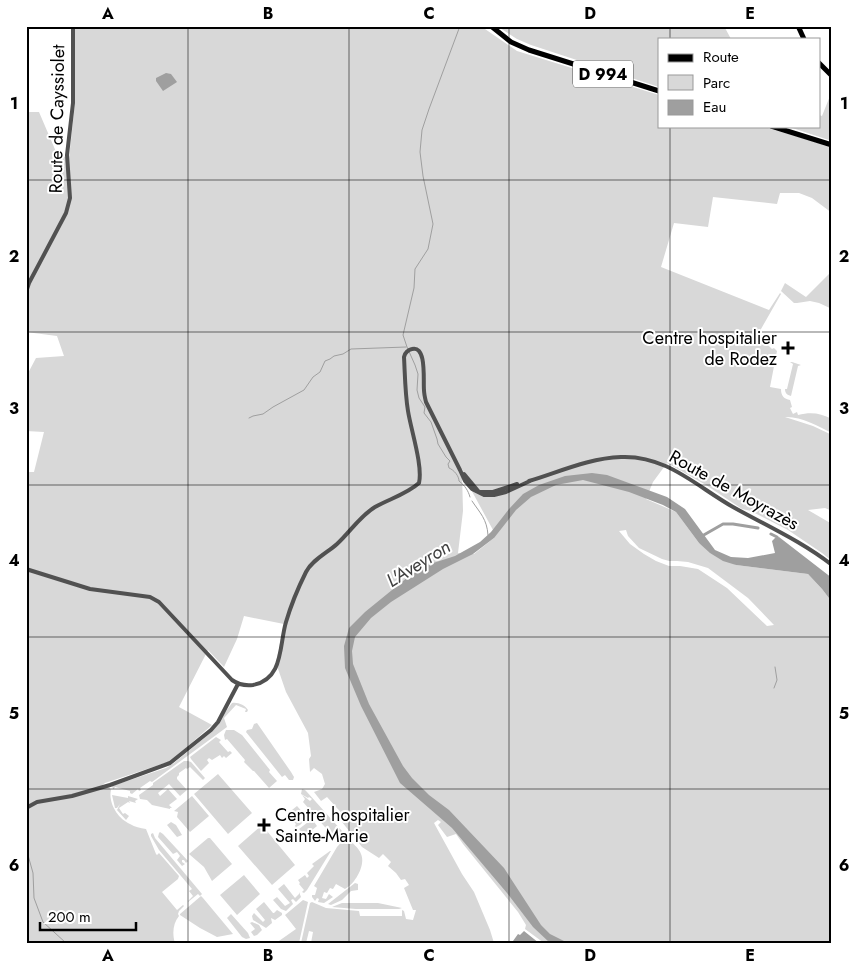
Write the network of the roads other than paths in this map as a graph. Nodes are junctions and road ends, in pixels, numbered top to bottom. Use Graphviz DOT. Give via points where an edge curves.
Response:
graph roads {
  1 [pos="73,26"];
  2 [pos="491,26"];
  3 [pos="798,26"];
  4 [pos="804,38"];
  5 [pos="820,64"];
  6 [pos="832,76"];
  7 [pos="658,91"];
  8 [pos="777,128"];
  9 [pos="832,145"];
  10 [pos="26,292"];
  11 [pos="832,565"];
  12 [pos="26,569"];
  13 [pos="238,684"];
  14 [pos="26,808"];
  1 -- 10 [label="street, Route de Cayssiolet" via="73,103 67,155 70,198 66,213"];
  2 -- 7 [label="main road, D 994" via="529,50"];
  3 -- 4 [label="main road"];
  5 -- 6 [label="main road"];
  8 -- 9 [label="main road"];
  11 -- 13 [label="street, Route de Moyrazès" via="677,471 641,458 605,458 494,492 479,492 460,470 426,402 422,355 418,349 412,349 404,357 407,409 420,470 419,483 374,508 312,564 291,606 274,671 260,683"];
  12 -- 13 [label="street" via="90,589 150,597 159,602"];
  13 -- 14 [label="street" via="218,722 170,763 110,785 37,802"];
}
